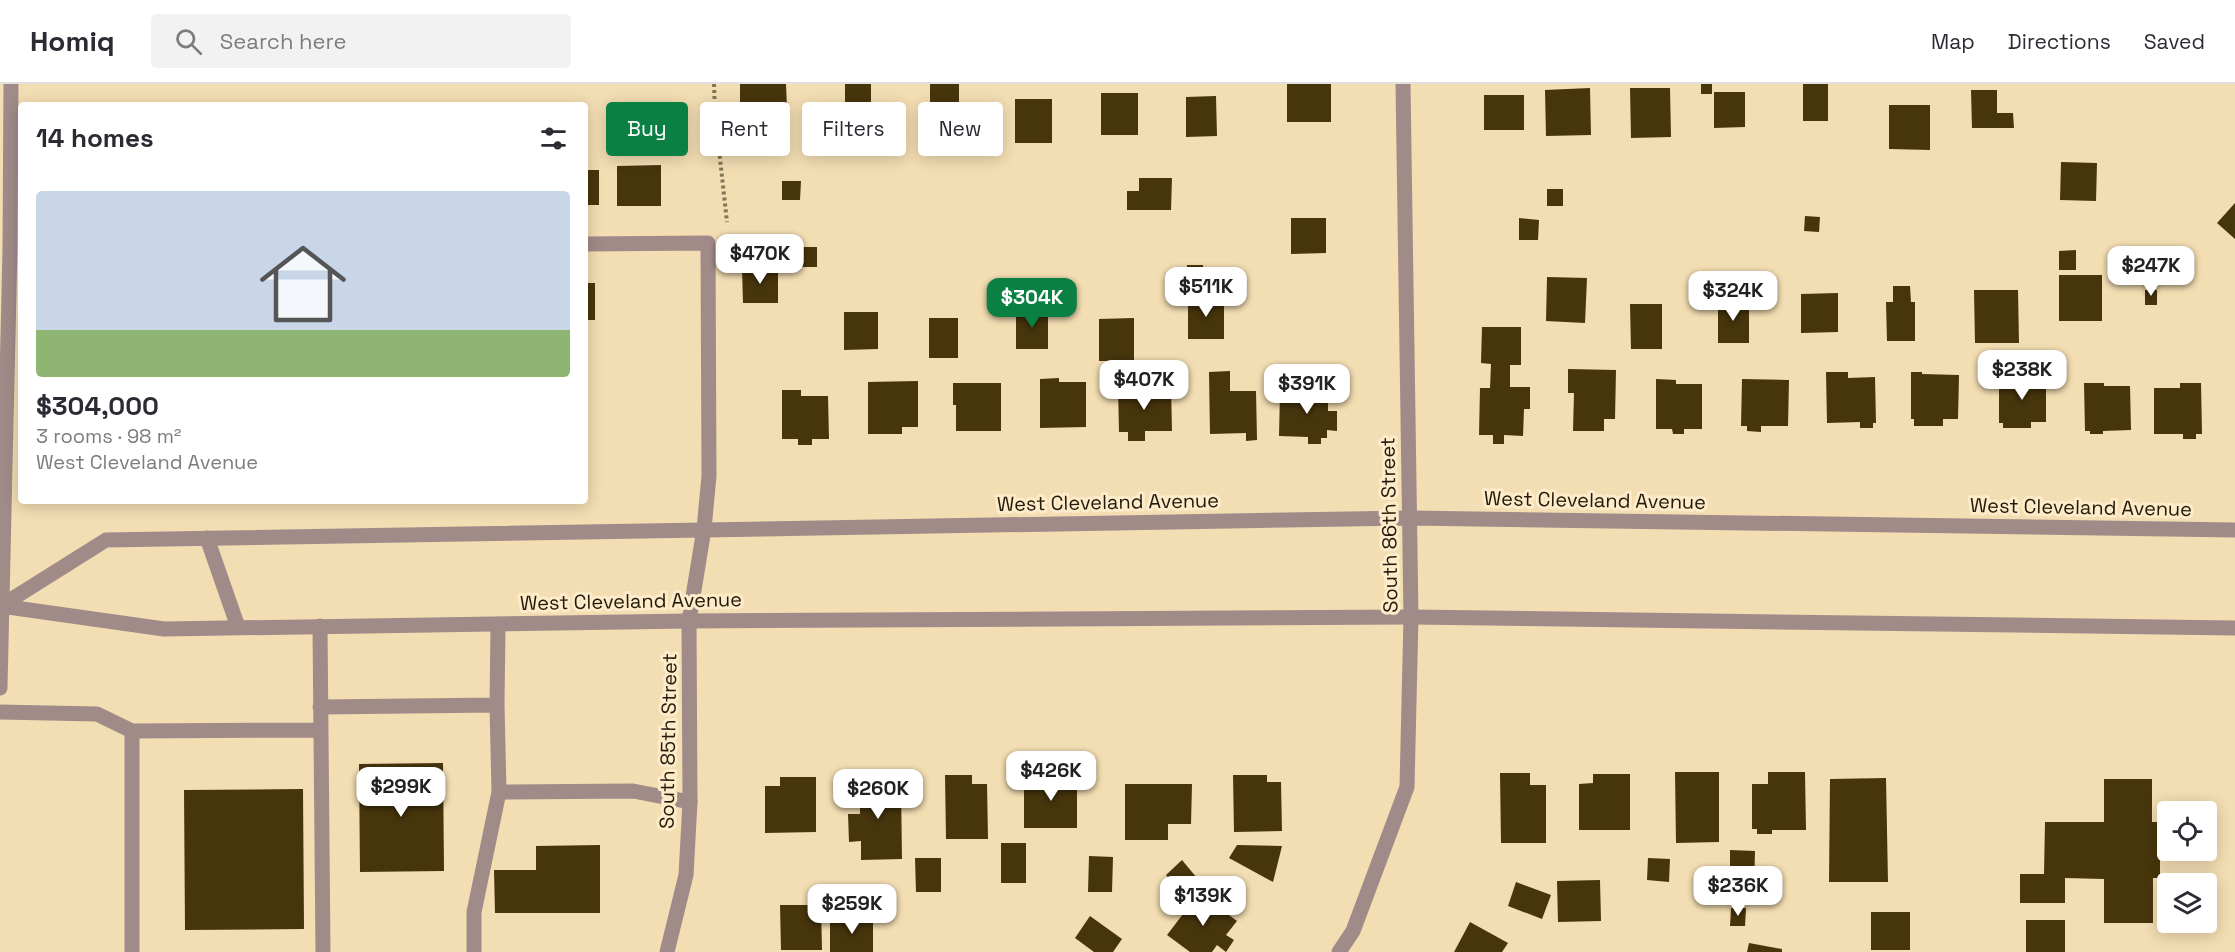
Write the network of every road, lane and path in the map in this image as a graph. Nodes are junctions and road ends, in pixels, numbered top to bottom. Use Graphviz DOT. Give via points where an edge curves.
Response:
graph roads {
  1 [pos="11,84"];
  2 [pos="714,84"];
  3 [pos="1403,84"];
  4 [pos="708,243"];
  5 [pos="588,244"];
  6 [pos="16,247"];
  7 [pos="1410,518"];
  8 [pos="704,529"];
  9 [pos="2235,530"];
  10 [pos="207,538"];
  11 [pos="1,606"];
  12 [pos="1411,617"];
  13 [pos="689,621"];
  14 [pos="498,624"];
  15 [pos="320,626"];
  16 [pos="238,627"];
  17 [pos="2235,628"];
  18 [pos="0,688"];
  19 [pos="497,705"];
  20 [pos="320,707"];
  21 [pos="0,712"];
  22 [pos="320,730"];
  23 [pos="132,731"];
  24 [pos="499,792"];
  25 [pos="690,802"];
  26 [pos="132,952"];
  27 [pos="323,952"];
  28 [pos="474,952"];
  29 [pos="667,952"];
  30 [pos="1339,952"];
  1 -- 6 [label="street"];
  2 -- 4 [label="path" via="727,229"];
  3 -- 7 [label="street, South 86th Street"];
  4 -- 5 [label="street"];
  4 -- 8 [label="street, South 85th Street" via="709,476"];
  6 -- 11 [label="street"];
  7 -- 8 [label="street, West Cleveland Avenue"];
  7 -- 9 [label="street, West Cleveland Avenue"];
  7 -- 12 [label="street, South 86th Street"];
  8 -- 10 [label="street, West Cleveland Avenue"];
  8 -- 13 [label="street, South 85th Street"];
  10 -- 11 [label="street, West Cleveland Avenue" via="106,540"];
  10 -- 16 [label="street"];
  11 -- 16 [label="street, West Cleveland Avenue" via="164,629"];
  11 -- 18 [label="street"];
  12 -- 13 [label="street, West Cleveland Avenue"];
  12 -- 17 [label="street, West Cleveland Avenue"];
  12 -- 30 [label="street, South 86th Street" via="1407,787 1353,931"];
  13 -- 14 [label="street, West Cleveland Avenue"];
  13 -- 25 [label="street, South 85th Street"];
  14 -- 15 [label="street, West Cleveland Avenue"];
  14 -- 19 [label="street"];
  15 -- 16 [label="street, West Cleveland Avenue"];
  15 -- 20 [label="street"];
  19 -- 20 [label="street"];
  19 -- 24 [label="street"];
  20 -- 22 [label="street"];
  21 -- 23 [label="street" via="97,714"];
  22 -- 23 [label="street"];
  22 -- 27 [label="street"];
  23 -- 26 [label="street"];
  24 -- 25 [label="street" via="633,791"];
  24 -- 28 [label="street" via="474,912"];
  25 -- 29 [label="street, South 85th Street" via="686,875"];
}
